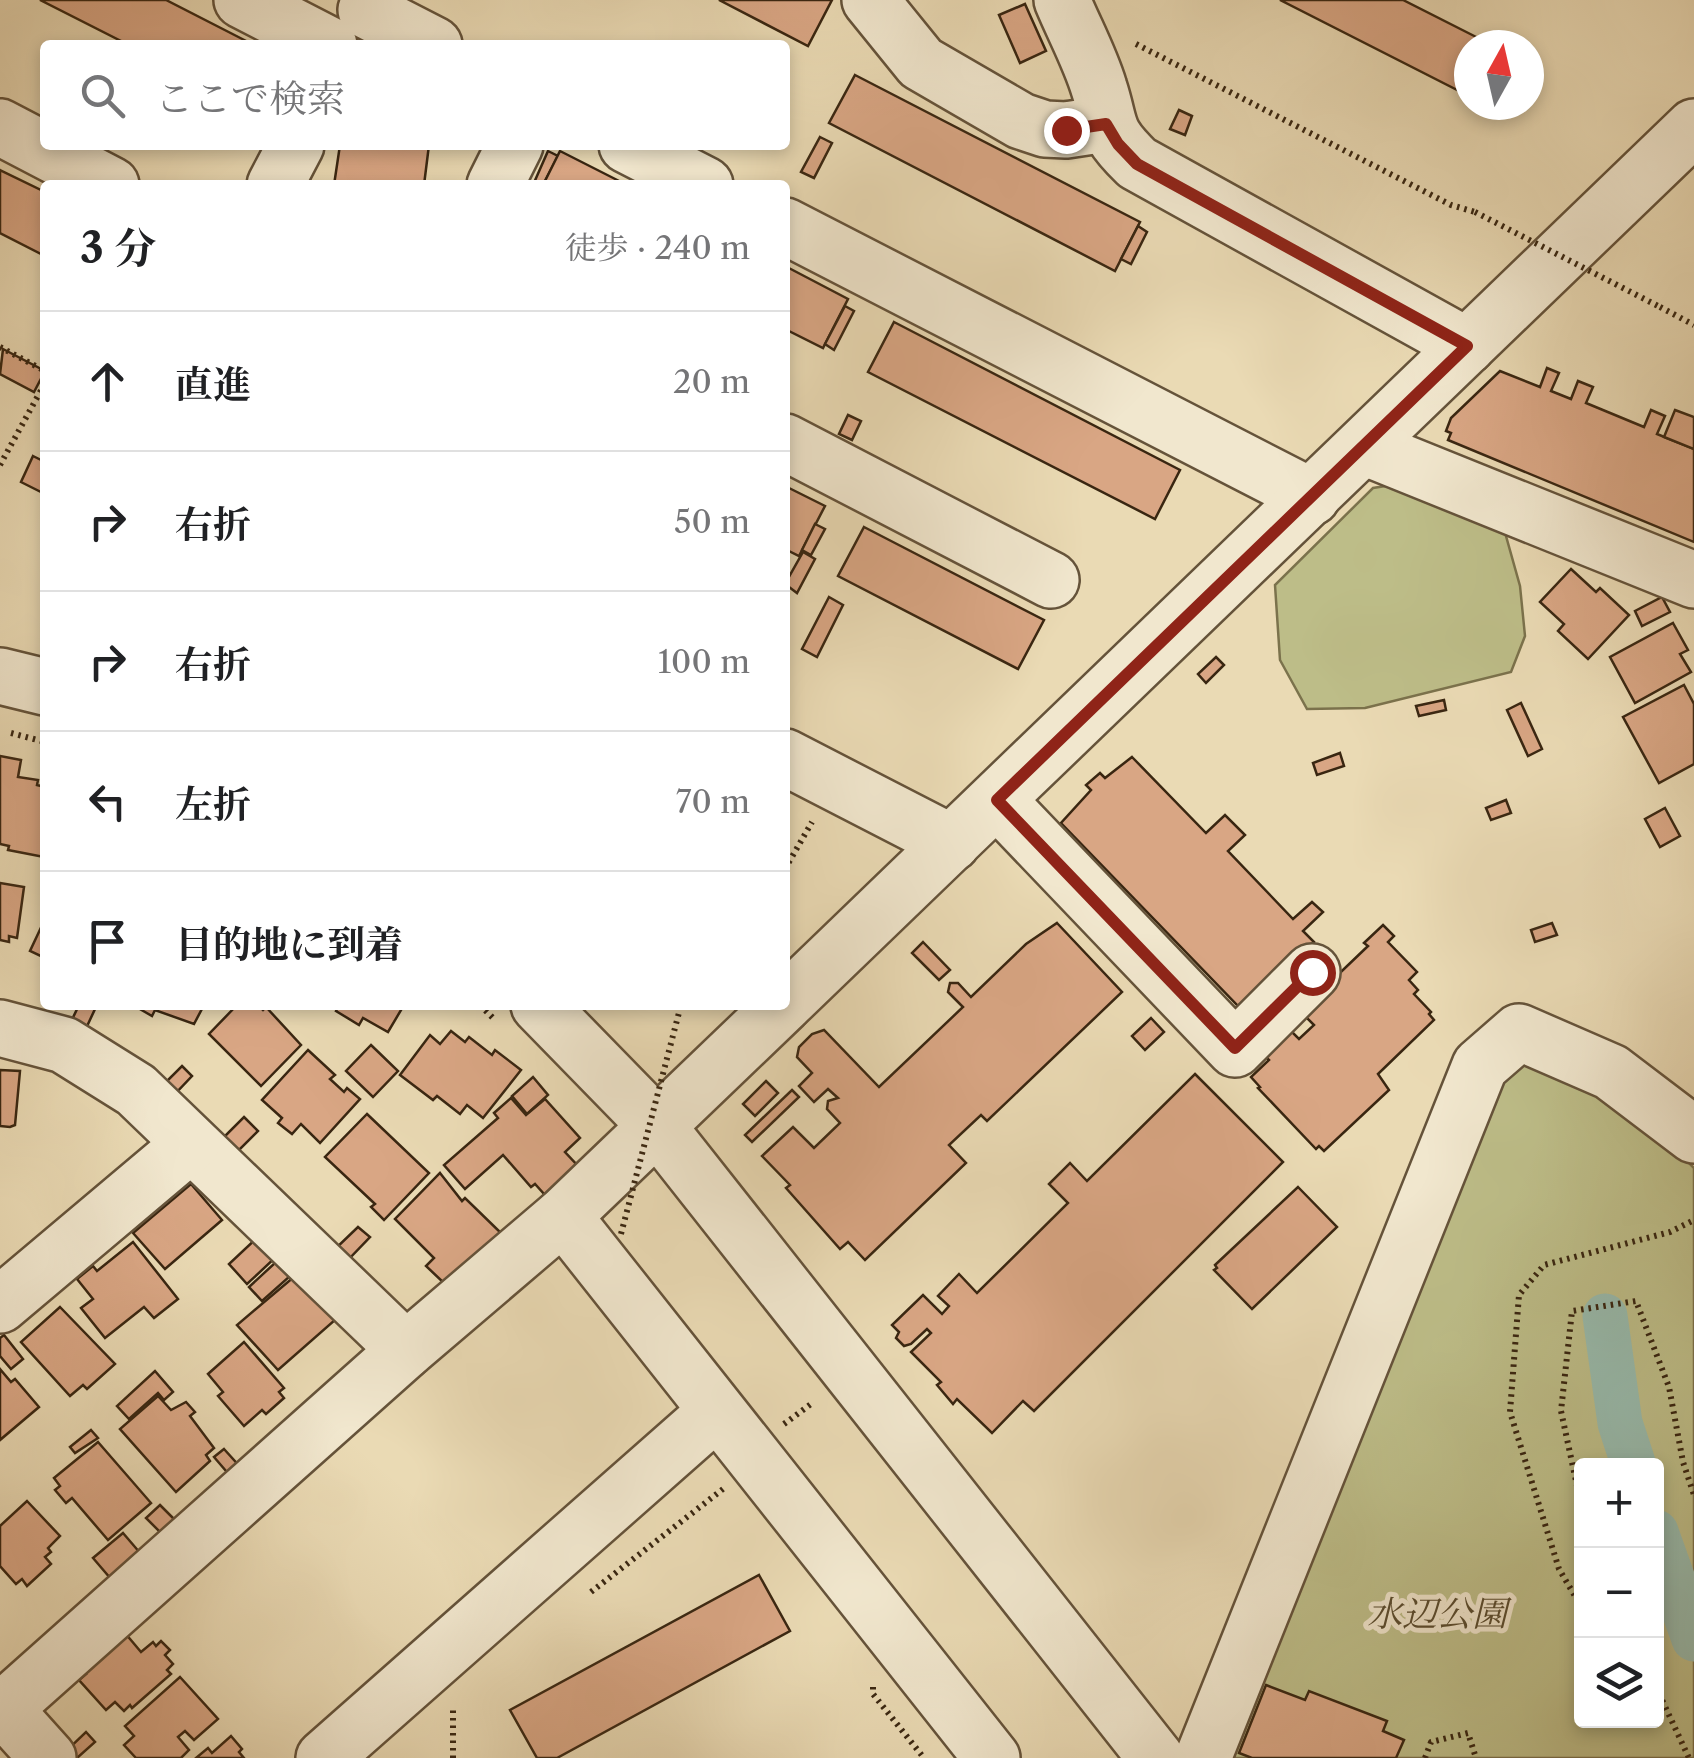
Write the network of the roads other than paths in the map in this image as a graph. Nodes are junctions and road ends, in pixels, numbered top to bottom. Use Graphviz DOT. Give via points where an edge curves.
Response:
graph roads {
  1 [pos="242,0"];
  2 [pos="870,0"];
  3 [pos="1062,0"];
  4 [pos="352,25"];
  5 [pos="414,40"];
  6 [pos="1106,124"];
  7 [pos="1694,127"];
  8 [pos="0,128"];
  9 [pos="40,149"];
  10 [pos="43,150"];
  11 [pos="293,150"];
  12 [pos="512,150"];
  13 [pos="638,150"];
  14 [pos="101,180"];
  15 [pos="277,180"];
  16 [pos="498,180"];
  17 [pos="695,180"];
  18 [pos="790,229"];
  19 [pos="1467,346"];
  20 [pos="790,445"];
  21 [pos="1364,448"];
  22 [pos="1312,497"];
  23 [pos="1051,580"];
  24 [pos="1694,580"];
  25 [pos="0,676"];
  26 [pos="40,686"];
  27 [pos="790,760"];
  28 [pos="997,800"];
  29 [pos="952,843"];
  30 [pos="1312,972"];
  31 [pos="790,998"];
  32 [pos="544,1010"];
  33 [pos="778,1010"];
  34 [pos="0,1028"];
  35 [pos="657,1126"];
  36 [pos="1694,1135"];
  37 [pos="191,1144"];
  38 [pos="563,1216"];
  39 [pos="0,1305"];
  40 [pos="406,1350"];
  41 [pos="716,1412"];
  42 [pos="2,1710"];
  43 [pos="48,1758"];
  44 [pos="324,1758"];
  45 [pos="992,1758"];
  46 [pos="1156,1758"];
  47 [pos="1204,1758"];
  1 -- 4 [label="street"];
  2 -- 6 [label="street" via="922,64 1021,121 1056,129"];
  3 -- 6 [label="street" via="1100,88"];
  4 -- 5 [label="street"];
  6 -- 19 [label="street" via="1137,164"];
  7 -- 19 [label="street"];
  8 -- 9 [label="street"];
  10 -- 14 [label="street"];
  11 -- 15 [label="street"];
  12 -- 16 [label="street"];
  13 -- 17 [label="street"];
  18 -- 22 [label="street"];
  19 -- 21 [label="street"];
  20 -- 23 [label="street"];
  21 -- 22 [label="street"];
  21 -- 24 [label="street"];
  22 -- 28 [label="street"];
  25 -- 26 [label="street"];
  27 -- 29 [label="street"];
  28 -- 29 [label="street"];
  28 -- 30 [label="street" via="1235,1048"];
  29 -- 31 [label="street"];
  32 -- 35 [label="street"];
  33 -- 35 [label="street"];
  34 -- 37 [label="street" via="64,1045 136,1090"];
  35 -- 38 [label="street"];
  35 -- 46 [label="street"];
  36 -- 47 [label="street" via="1611,1072 1519,1032 1480,1066"];
  37 -- 39 [label="street"];
  37 -- 40 [label="street"];
  38 -- 40 [label="street"];
  38 -- 41 [label="street"];
  40 -- 42 [label="street"];
  41 -- 44 [label="street"];
  41 -- 45 [label="street"];
  42 -- 43 [label="street"];
}
